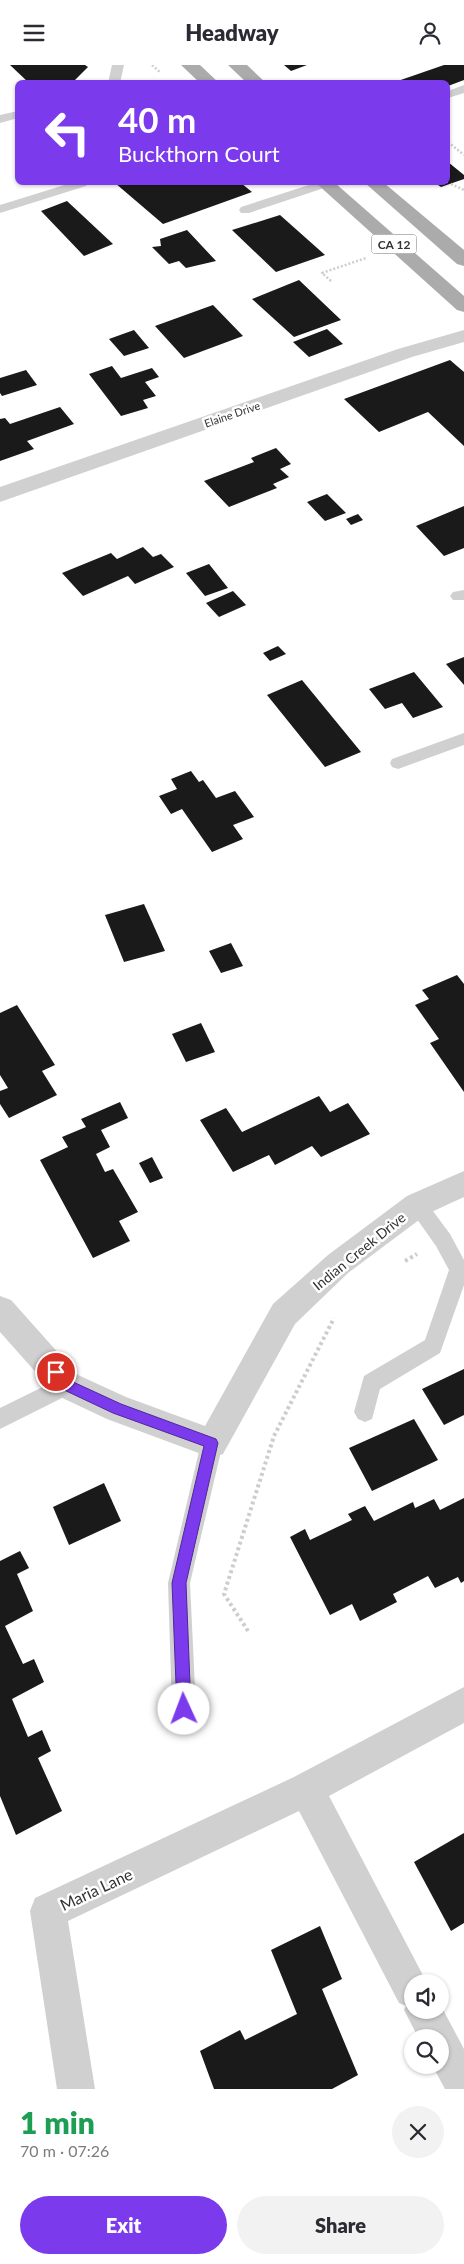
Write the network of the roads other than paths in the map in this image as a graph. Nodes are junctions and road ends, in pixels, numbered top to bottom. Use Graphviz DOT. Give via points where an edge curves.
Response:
graph roads {
  1 [pos="118,65"];
  2 [pos="190,65"];
  3 [pos="236,65"];
  4 [pos="115,80"];
  5 [pos="208,80"];
  6 [pos="254,80"];
  7 [pos="464,89"];
  8 [pos="450,94"];
  9 [pos="15,115"];
  10 [pos="0,119"];
  11 [pos="76,185"];
  12 [pos="319,185"];
  13 [pos="327,185"];
  14 [pos="376,185"];
  15 [pos="0,209"];
  16 [pos="246,210"];
  17 [pos="464,261"];
  18 [pos="464,306"];
  19 [pos="464,336"];
  20 [pos="0,495"];
  21 [pos="464,739"];
  22 [pos="398,763"];
  23 [pos="464,1183"];
  24 [pos="417,1205"];
  25 [pos="0,1310"];
  26 [pos="67,1385"];
  27 [pos="365,1412"];
  28 [pos="0,1419"];
  29 [pos="212,1443"];
  30 [pos="464,1704"];
  31 [pos="184,1709"];
  32 [pos="306,1789"];
  33 [pos="404,1975"];
  34 [pos="449,2059"];
  35 [pos="464,2087"];
  36 [pos="76,2089"];
  1 -- 4 [label="lane"];
  2 -- 5 [label="main road"];
  3 -- 6 [label="main road"];
  7 -- 8 [label="lane"];
  9 -- 10 [label="lane"];
  11 -- 15 [label="lane"];
  12 -- 16 [label="lane"];
  13 -- 18 [label="main road, CA 12"];
  14 -- 17 [label="main road, CA 12"];
  19 -- 20 [label="street, Elaine Drive" via="350,372"];
  21 -- 22 [label="lane"];
  23 -- 24 [label="street, Indian Creek Drive"];
  24 -- 27 [label="lane" via="459,1270 433,1346 371,1383"];
  24 -- 29 [label="street, Indian Creek Drive" via="338,1264 284,1314"];
  25 -- 26 [label="street"];
  26 -- 28 [label="lane"];
  26 -- 29 [label="street" via="118,1409"];
  29 -- 31 [label="lane" via="179,1583"];
  30 -- 32 [label="street, Maria Lane"];
  32 -- 33 [label="street"];
  32 -- 36 [label="street, Maria Lane" via="48,1911"];
  34 -- 35 [label="street"];
}
